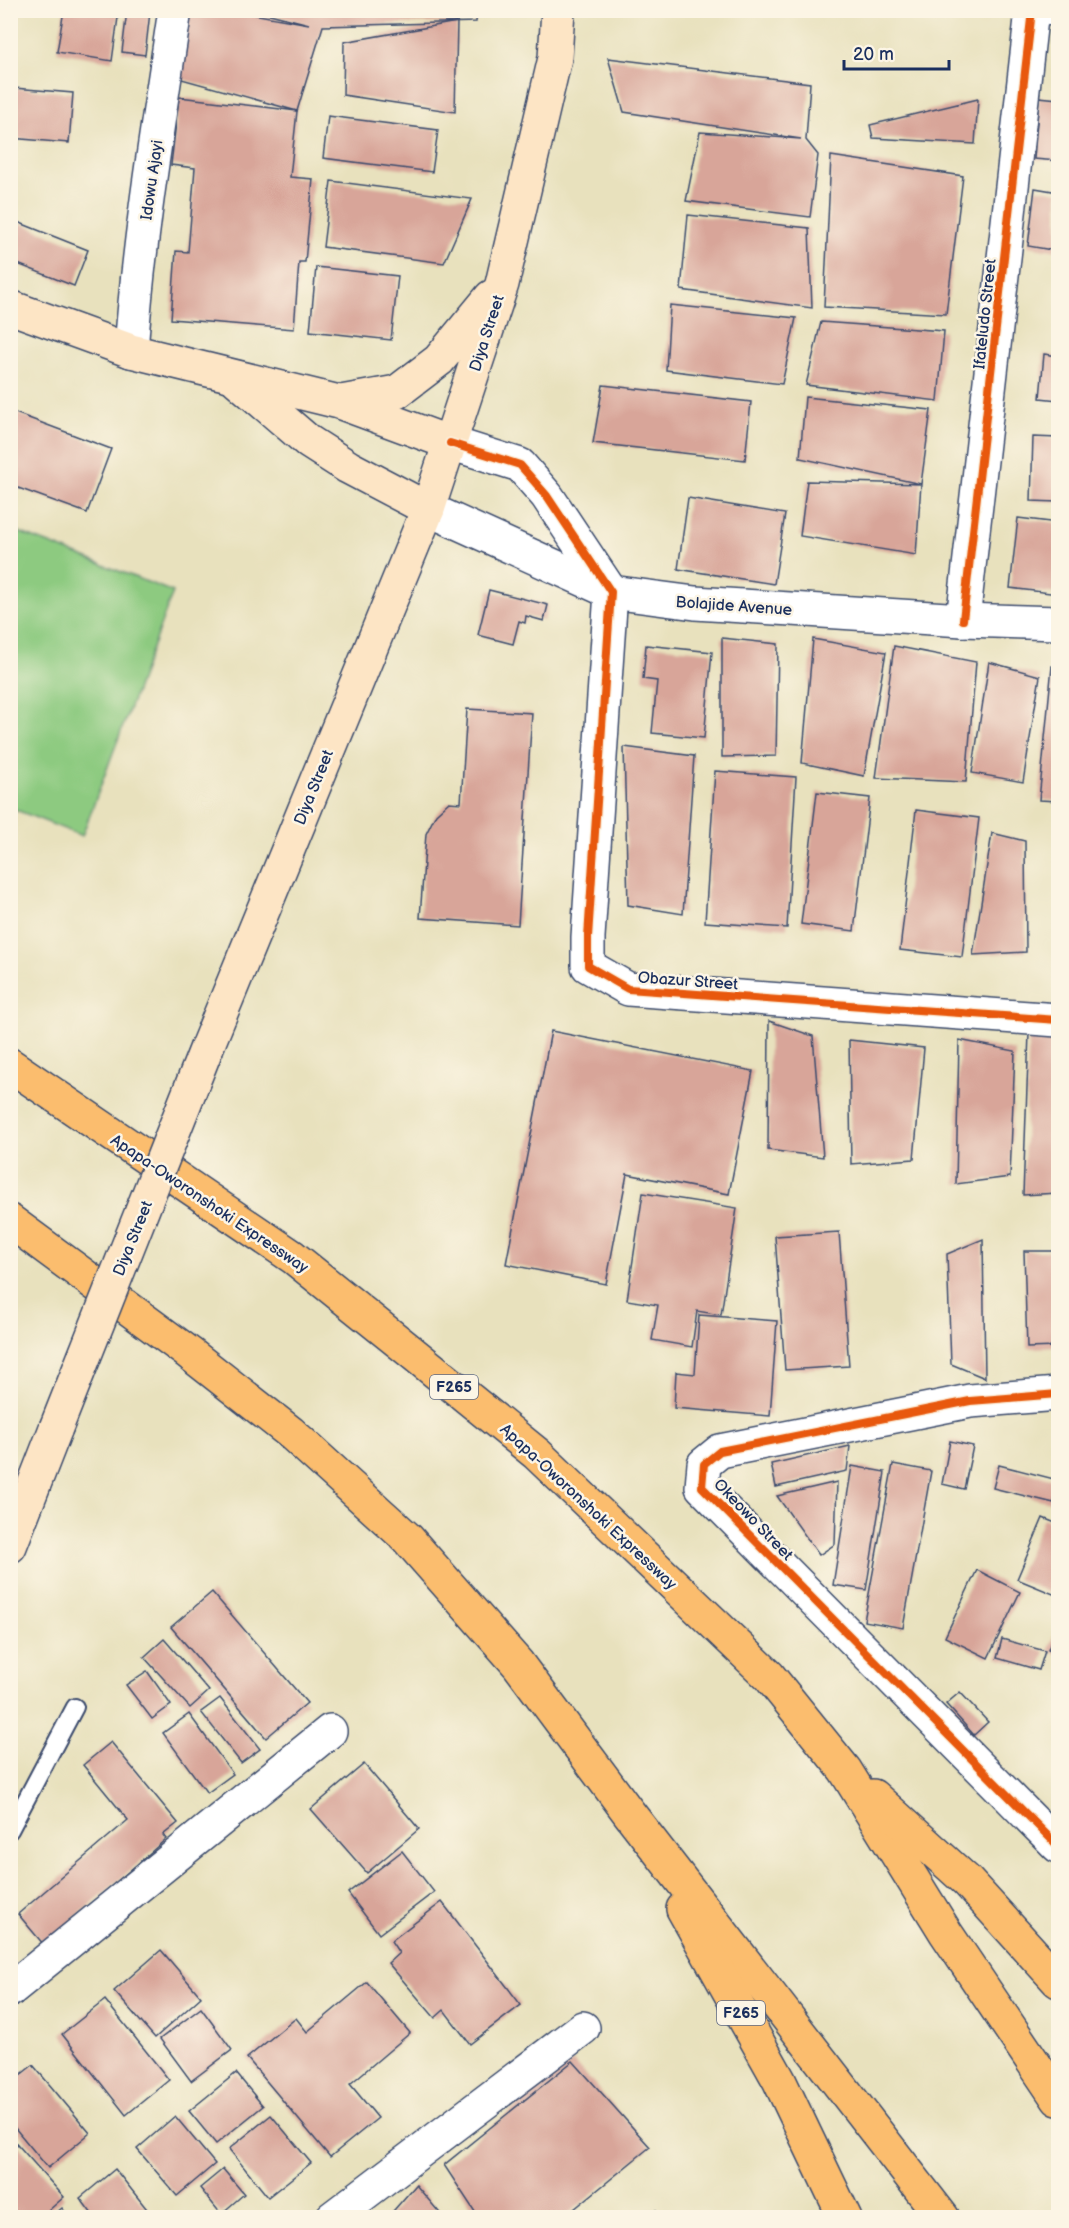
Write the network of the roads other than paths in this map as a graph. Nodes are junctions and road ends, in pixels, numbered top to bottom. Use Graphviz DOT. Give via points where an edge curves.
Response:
graph roads {
  1 [pos="175,10"];
  2 [pos="558,10"];
  3 [pos="1032,10"];
  4 [pos="502,284"];
  5 [pos="10,307"];
  6 [pos="131,351"];
  7 [pos="233,377"];
  8 [pos="339,402"];
  9 [pos="450,442"];
  10 [pos="428,509"];
  11 [pos="611,592"];
  12 [pos="963,620"];
  13 [pos="1059,623"];
  14 [pos="1059,1020"];
  15 [pos="10,1065"];
  16 [pos="10,1221"];
  17 [pos="1059,1394"];
  18 [pos="10,1546"];
  19 [pos="75,1707"];
  20 [pos="330,1731"];
  21 [pos="845,1770"];
  22 [pos="629,1814"];
  23 [pos="10,1830"];
  24 [pos="1059,1846"];
  25 [pos="1059,1982"];
  26 [pos="10,1990"];
  27 [pos="583,2028"];
  28 [pos="1059,2099"];
  29 [pos="332,2217"];
  30 [pos="845,2217"];
  31 [pos="943,2217"];
  1 -- 6 [label="street, Idowu Ajayi"];
  2 -- 4 [label="main road, Diya Street" via="555,58"];
  3 -- 12 [label="street, Ifateludo Street"];
  4 -- 8 [label="main road" via="439,360 397,392"];
  4 -- 9 [label="main road, Diya Street"];
  5 -- 6 [label="main road"];
  6 -- 7 [label="main road"];
  7 -- 8 [label="main road"];
  7 -- 10 [label="main road" via="309,442"];
  8 -- 9 [label="main road"];
  9 -- 10 [label="main road, Diya Street"];
  9 -- 11 [label="street" via="520,465 547,496"];
  10 -- 11 [label="street, Bolajide Avenue"];
  10 -- 18 [label="main road, Diya Street, bridge" via="207,1047"];
  11 -- 12 [label="street, Bolajide Avenue" via="694,603"];
  11 -- 14 [label="street, Obazur Street" via="588,966 628,989"];
  12 -- 13 [label="street, Bolajide Avenue"];
  15 -- 21 [label="highway, Apapa-Oworonshoki Expressway / F265" via="293,1257 537,1454 769,1676"];
  16 -- 22 [label="highway, F265" via="291,1433 407,1538 518,1664"];
  17 -- 24 [label="street, Okeowo Street" via="970,1401 720,1451 704,1464 702,1487"];
  19 -- 23 [label="lane"];
  20 -- 26 [label="street"];
  21 -- 25 [label="highway" via="967,1881"];
  21 -- 28 [label="highway, F265" via="946,1933"];
  22 -- 30 [label="highway, F265" via="779,2080"];
  22 -- 31 [label="highway"];
  27 -- 29 [label="street"];
}
